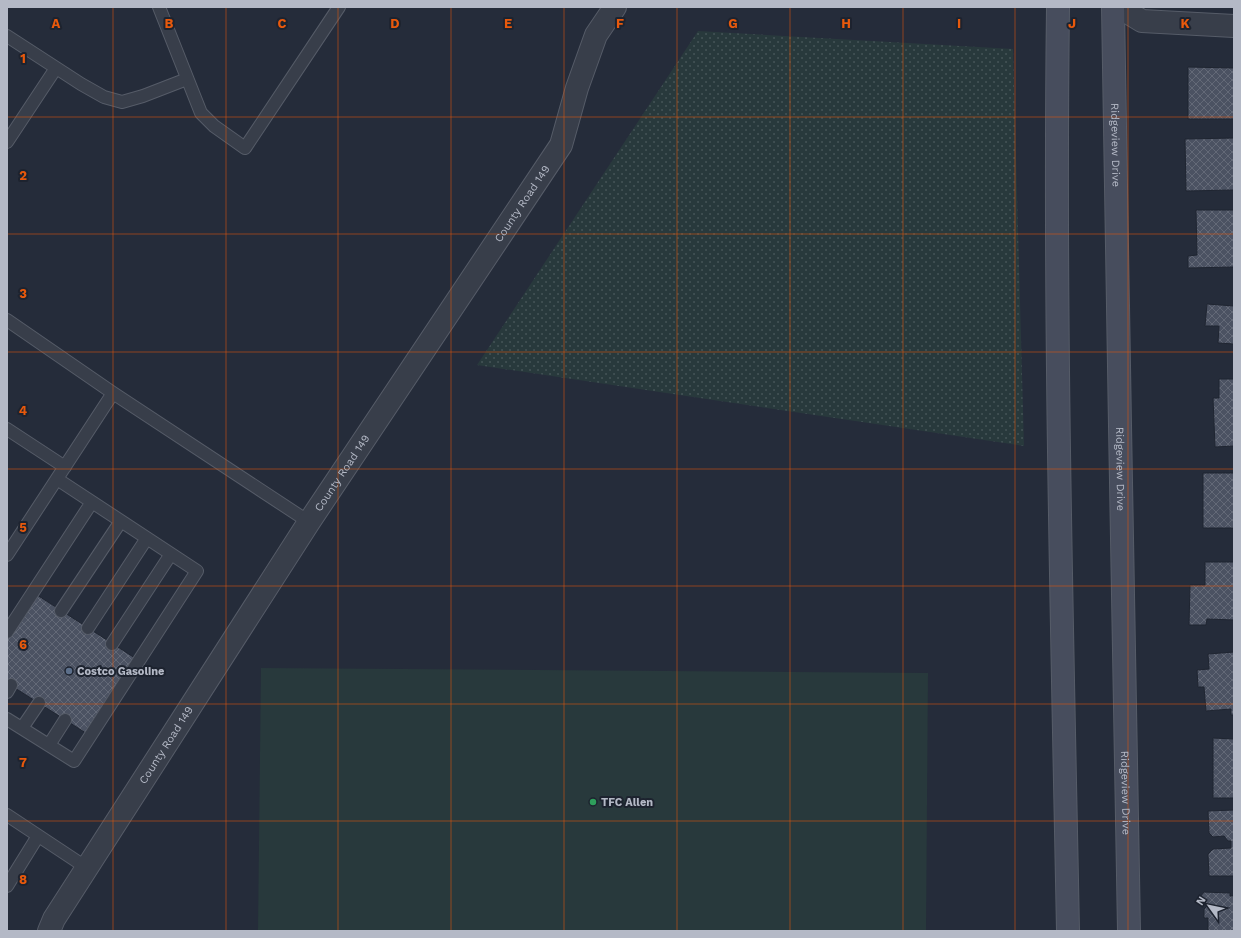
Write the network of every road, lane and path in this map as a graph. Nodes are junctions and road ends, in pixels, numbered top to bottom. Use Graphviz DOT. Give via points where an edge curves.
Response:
graph roads {
  1 [pos="159,7"];
  2 [pos="339,7"];
  3 [pos="615,7"];
  4 [pos="1058,7"];
  5 [pos="1113,7"];
  6 [pos="1119,7"];
  7 [pos="1234,26"];
  8 [pos="7,36"];
  9 [pos="56,68"];
  10 [pos="187,79"];
  11 [pos="7,142"];
  12 [pos="7,320"];
  13 [pos="113,393"];
  14 [pos="7,429"];
  15 [pos="65,467"];
  16 [pos="57,479"];
  17 [pos="92,502"];
  18 [pos="121,521"];
  19 [pos="309,522"];
  20 [pos="147,538"];
  21 [pos="172,554"];
  22 [pos="7,555"];
  23 [pos="61,611"];
  24 [pos="88,628"];
  25 [pos="7,632"];
  26 [pos="112,644"];
  27 [pos="39,703"];
  28 [pos="7,719"];
  29 [pos="65,720"];
  30 [pos="22,728"];
  31 [pos="49,745"];
  32 [pos="7,815"];
  33 [pos="38,836"];
  34 [pos="87,868"];
  35 [pos="7,886"];
  36 [pos="49,931"];
  37 [pos="1068,931"];
  38 [pos="1129,931"];
  1 -- 10 [label="lane"];
  2 -- 10 [label="lane" via="245,148 214,126 201,113"];
  3 -- 19 [label="street, County Road 149" via="596,35 577,88 561,145"];
  4 -- 37 [label="main road" via="1056,147"];
  5 -- 38 [label="main road, Ridgeview Drive"];
  6 -- 7 [label="street" via="1142,21"];
  8 -- 9 [label="lane"];
  9 -- 10 [label="lane" via="104,97 122,102"];
  9 -- 11 [label="lane"];
  12 -- 13 [label="lane"];
  13 -- 15 [label="lane"];
  13 -- 19 [label="lane"];
  14 -- 15 [label="lane"];
  15 -- 16 [label="lane"];
  16 -- 17 [label="lane"];
  16 -- 22 [label="lane"];
  17 -- 18 [label="lane"];
  17 -- 25 [label="lane"];
  18 -- 20 [label="lane"];
  18 -- 23 [label="lane"];
  19 -- 34 [label="street, County Road 149"];
  20 -- 21 [label="lane"];
  20 -- 24 [label="lane"];
  21 -- 26 [label="lane"];
  21 -- 31 [label="lane" via="198,570 74,761"];
  27 -- 30 [label="lane"];
  28 -- 30 [label="lane"];
  29 -- 31 [label="lane"];
  30 -- 31 [label="lane"];
  32 -- 33 [label="lane"];
  33 -- 34 [label="lane"];
  33 -- 35 [label="lane"];
  34 -- 36 [label="street, County Road 149"];
}
